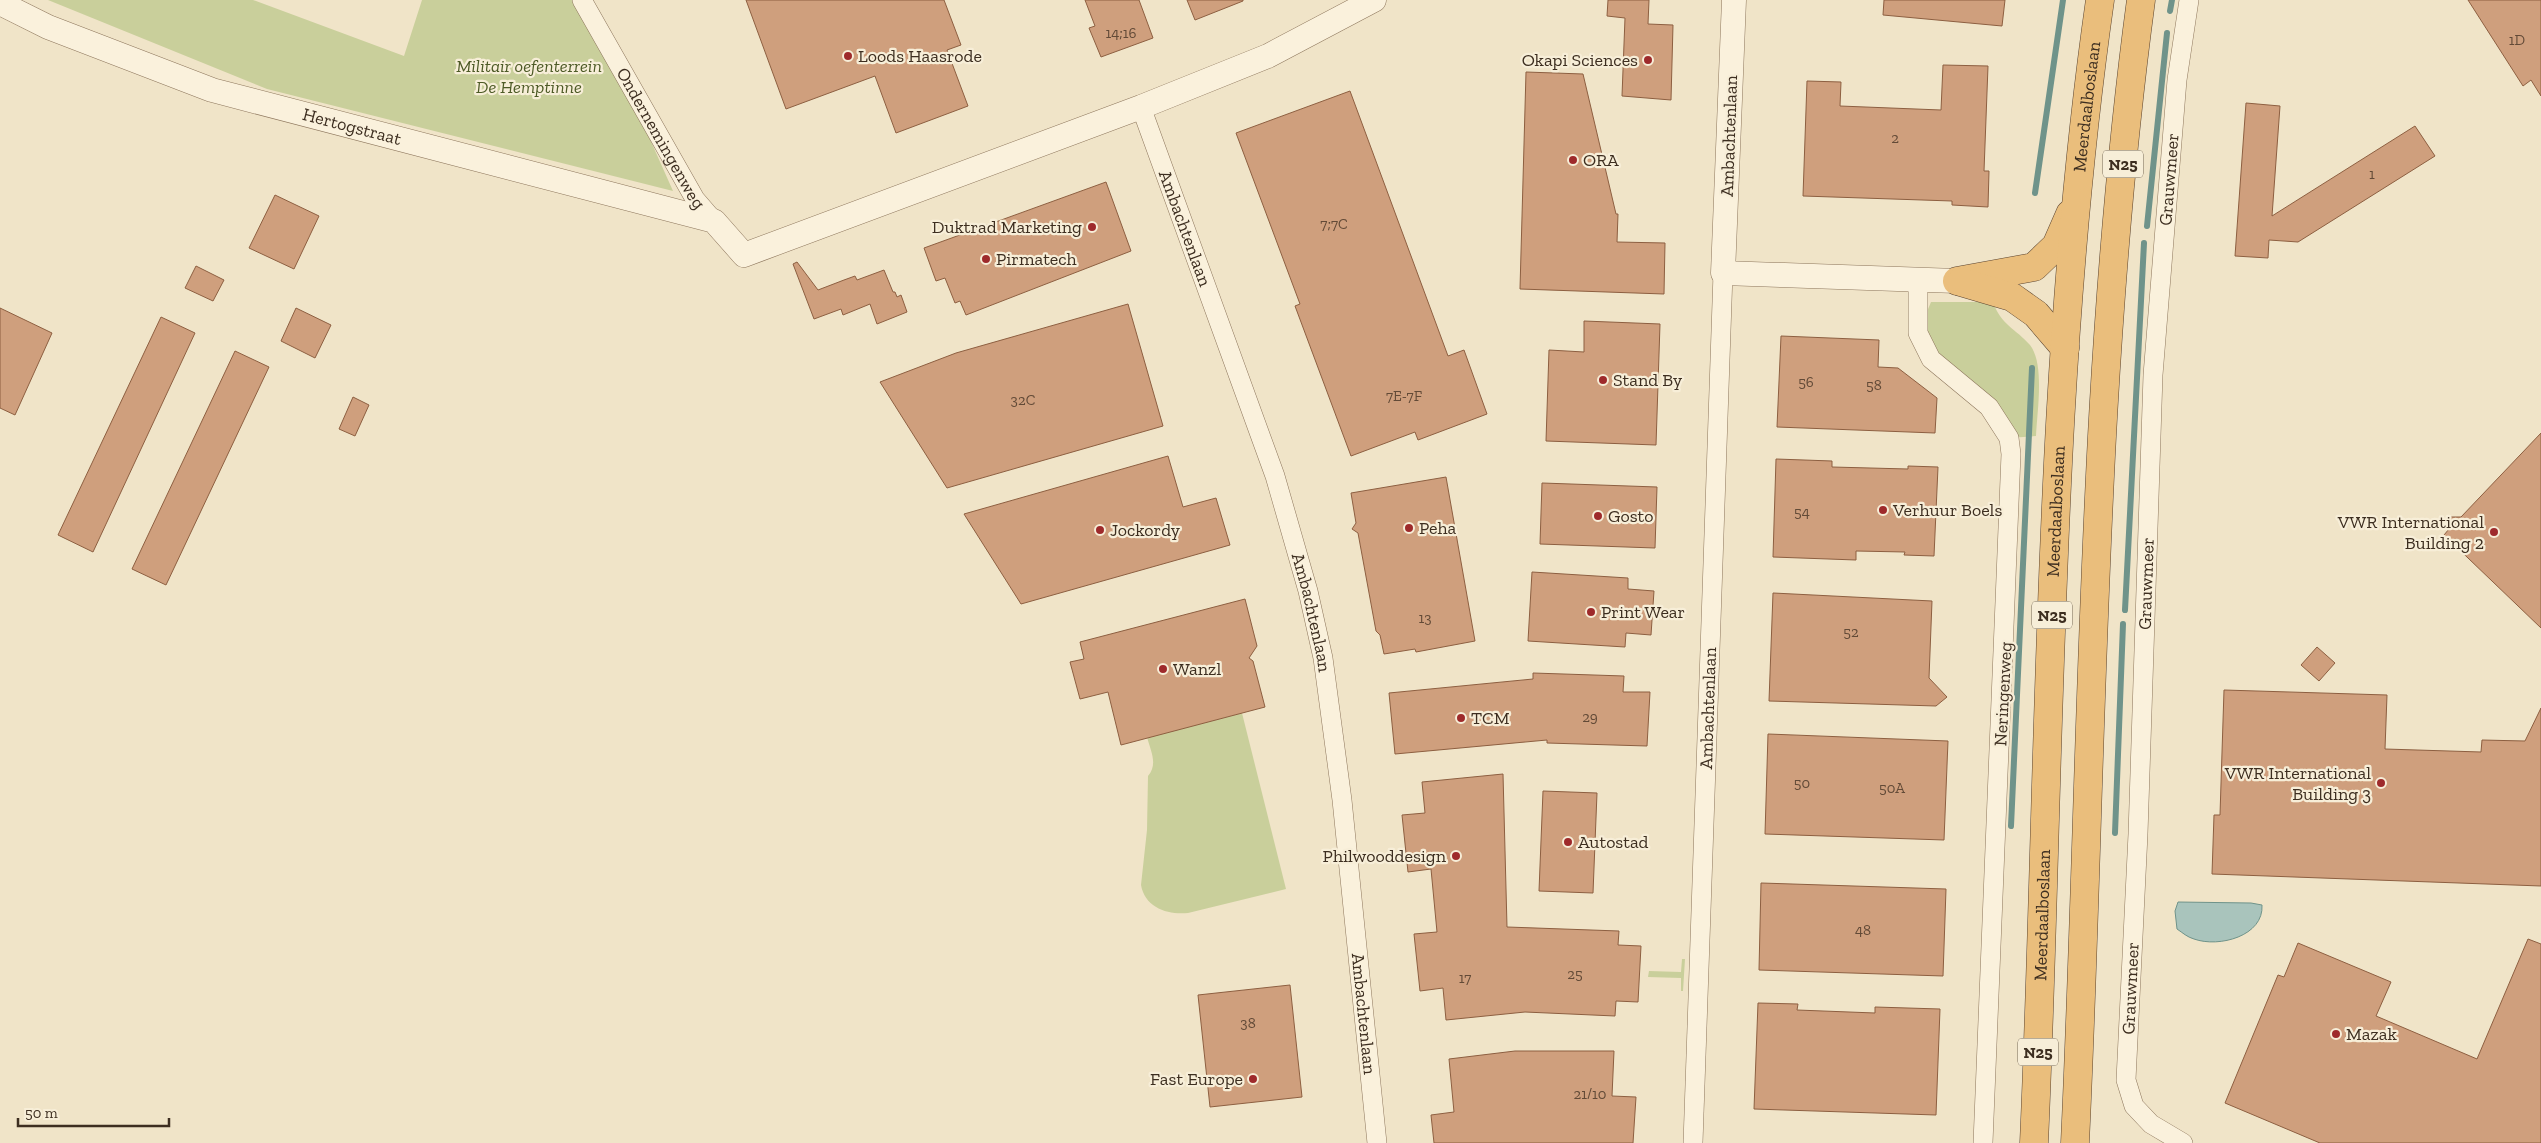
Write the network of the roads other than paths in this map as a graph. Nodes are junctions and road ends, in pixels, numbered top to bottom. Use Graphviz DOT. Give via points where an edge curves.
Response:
graph roads {
  1 [pos="582,0"];
  2 [pos="1374,0"];
  3 [pos="1734,0"];
  4 [pos="2100,0"];
  5 [pos="2141,0"];
  6 [pos="2189,0"];
  7 [pos="0,3"];
  8 [pos="1141,107"];
  9 [pos="2077,196"];
  10 [pos="714,221"];
  11 [pos="2034,267"];
  12 [pos="2071,271"];
  13 [pos="1722,273"];
  14 [pos="1918,281"];
  15 [pos="1957,281"];
  16 [pos="2108,328"];
  17 [pos="2065,348"];
  18 [pos="1377,1143"];
  19 [pos="1693,1143"];
  20 [pos="1983,1143"];
  21 [pos="2034,1143"];
  22 [pos="2075,1143"];
  23 [pos="2183,1143"];
  1 -- 10 [label="street, Ondernemingenweg" via="695,199"];
  2 -- 8 [label="street" via="1268,56"];
  3 -- 13 [label="street, Ambachtenlaan"];
  4 -- 9 [label="highway, Meerdaalboslaan / N25"];
  5 -- 16 [label="highway, N25"];
  6 -- 23 [label="street, Grauwmeer" via="2177,80 2152,375 2138,825 2126,1080 2134,1106 2151,1124"];
  7 -- 10 [label="street, Hertogstraat" via="48,27 212,90"];
  8 -- 10 [label="street" via="744,255"];
  8 -- 18 [label="street, Ambachtenlaan" via="1275,476 1308,591 1323,658 1342,800"];
  9 -- 11 [label="highway" via="2056,246"];
  9 -- 12 [label="highway, Meerdaalboslaan / N25"];
  11 -- 12 [label="highway"];
  11 -- 15 [label="highway"];
  12 -- 16 [label="highway" via="2091,293"];
  12 -- 17 [label="highway, Meerdaalboslaan / N25"];
  13 -- 14 [label="street"];
  13 -- 19 [label="street, Ambachtenlaan"];
  14 -- 15 [label="street"];
  14 -- 20 [label="street, Neringenweg" via="1918,333 1931,359 1989,407 2009,438 2011,454"];
  15 -- 17 [label="highway" via="2012,298 2036,314"];
  16 -- 22 [label="highway, N25"];
  17 -- 21 [label="highway, Meerdaalboslaan / N25"];
}
